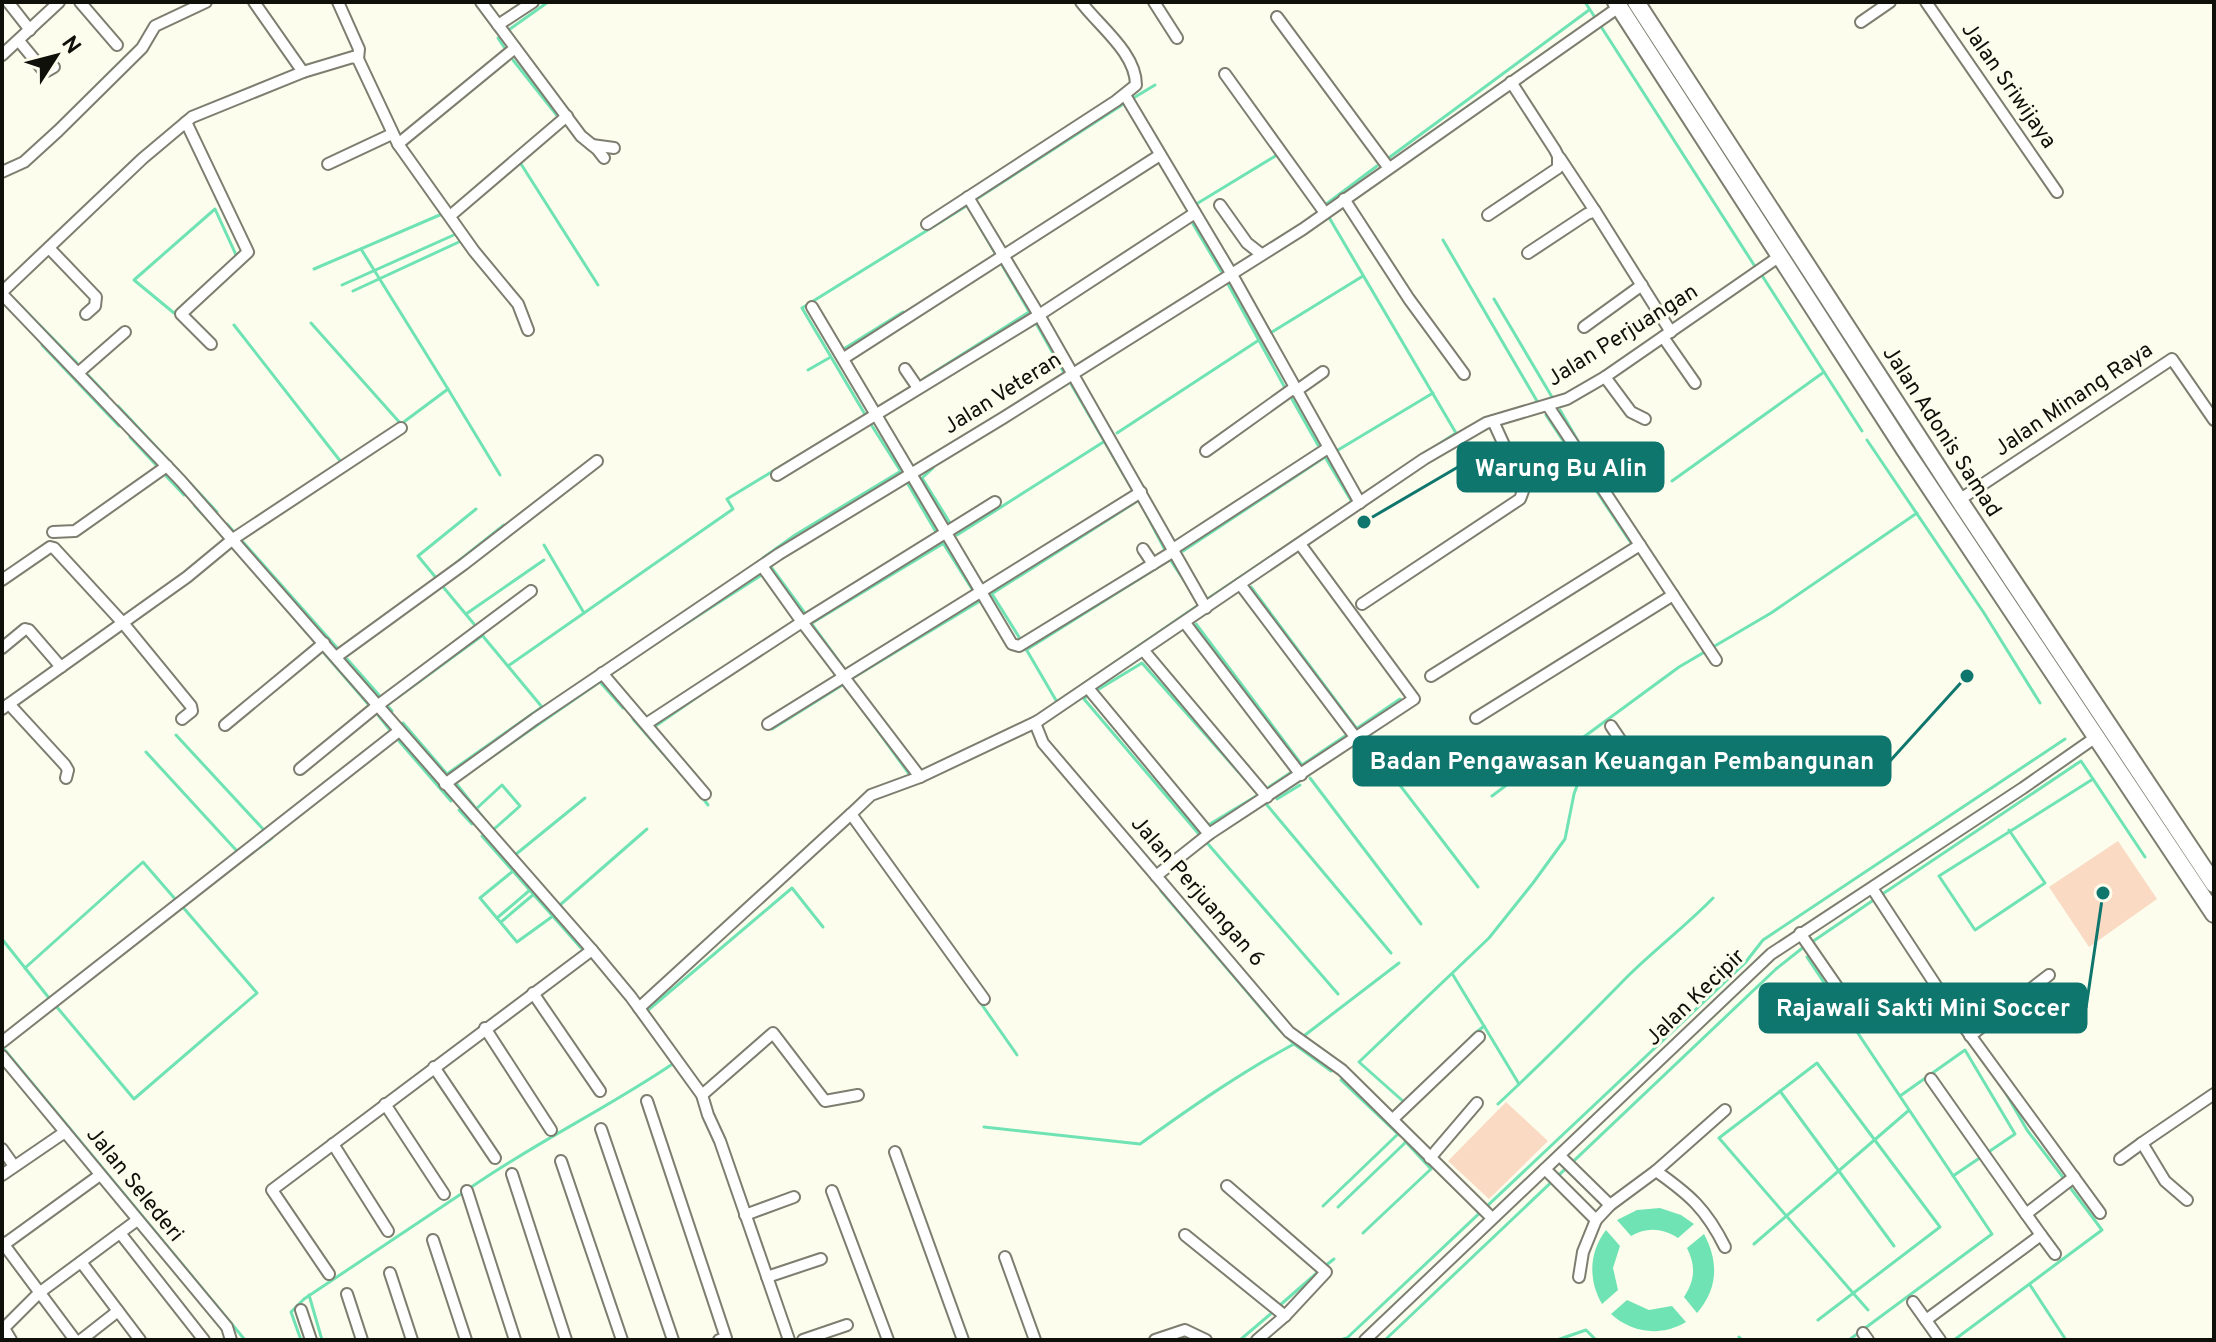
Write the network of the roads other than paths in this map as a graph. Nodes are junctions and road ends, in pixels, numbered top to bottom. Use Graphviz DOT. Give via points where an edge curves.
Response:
graph roads {
  1 [pos="8,2"];
  2 [pos="59,2"];
  3 [pos="80,2"];
  4 [pos="206,2"];
  5 [pos="254,2"];
  6 [pos="338,2"];
  7 [pos="481,2"];
  8 [pos="533,2"];
  9 [pos="1099,2"];
  10 [pos="1154,2"];
  11 [pos="1890,2"];
  12 [pos="1926,2"];
  13 [pos="1624,4"];
  14 [pos="1084,6"];
  15 [pos="1277,17"];
  16 [pos="1861,22"];
  17 [pos="498,25"];
  18 [pos="30,30"];
  19 [pos="1177,38"];
  20 [pos="19,41"];
  21 [pos="117,45"];
  22 [pos="515,48"];
  23 [pos="1660,53"];
  24 [pos="2,55"];
  25 [pos="358,59"];
  26 [pos="54,67"];
  27 [pos="303,72"];
  28 [pos="1225,74"];
  29 [pos="1511,82"];
  30 [pos="1125,95"];
  31 [pos="567,116"];
  32 [pos="186,122"];
  33 [pos="395,139"];
  34 [pos="590,145"];
  35 [pos="614,148"];
  36 [pos="1160,155"];
  37 [pos="1558,156"];
  38 [pos="604,158"];
  39 [pos="328,164"];
  40 [pos="1388,167"];
  41 [pos="2,172"];
  42 [pos="2057,192"];
  43 [pos="968,197"];
  44 [pos="1344,199"];
  45 [pos="1220,205"];
  46 [pos="1595,211"];
  47 [pos="1195,213"];
  48 [pos="1325,213"];
  49 [pos="1488,215"];
  50 [pos="450,216"];
  51 [pos="927,224"];
  52 [pos="49,248"];
  53 [pos="1528,253"];
  54 [pos="1261,254"];
  55 [pos="1004,255"];
  56 [pos="1780,256"];
  57 [pos="1231,273"];
  58 [pos="1642,285"];
  59 [pos="2,293"];
  60 [pos="812,307"];
  61 [pos="86,314"];
  62 [pos="1039,315"];
  63 [pos="1584,327"];
  64 [pos="528,330"];
  65 [pos="125,332"];
  66 [pos="1667,334"];
  67 [pos="211,344"];
  68 [pos="844,358"];
  69 [pos="905,369"];
  70 [pos="1323,372"];
  71 [pos="78,373"];
  72 [pos="1073,373"];
  73 [pos="1464,374"];
  74 [pos="1605,377"];
  75 [pos="1695,383"];
  76 [pos="918,388"];
  77 [pos="1295,390"];
  78 [pos="1548,406"];
  79 [pos="875,415"];
  80 [pos="1894,416"];
  81 [pos="1645,419"];
  82 [pos="2214,420"];
  83 [pos="1493,421"];
  84 [pos="401,428"];
  85 [pos="1328,448"];
  86 [pos="1206,451"];
  87 [pos="597,461"];
  88 [pos="167,466"];
  89 [pos="911,473"];
  90 [pos="777,475"];
  91 [pos="1141,492"];
  92 [pos="1959,500"];
  93 [pos="995,502"];
  94 [pos="1360,503"];
  95 [pos="53,532"];
  96 [pos="948,534"];
  97 [pos="233,539"];
  98 [pos="1300,544"];
  99 [pos="1640,545"];
  100 [pos="1143,549"];
  101 [pos="1174,550"];
  102 [pos="1153,564"];
  103 [pos="762,566"];
  104 [pos="2,580"];
  105 [pos="1240,584"];
  106 [pos="531,591"];
  107 [pos="982,591"];
  108 [pos="1673,595"];
  109 [pos="1362,604"];
  110 [pos="1206,608"];
  111 [pos="802,622"];
  112 [pos="123,623"];
  113 [pos="1185,623"];
  114 [pos="324,643"];
  115 [pos="2,648"];
  116 [pos="1144,651"];
  117 [pos="336,657"];
  118 [pos="1716,660"];
  119 [pos="61,667"];
  120 [pos="602,673"];
  121 [pos="843,676"];
  122 [pos="1431,676"];
  123 [pos="1088,688"];
  124 [pos="377,706"];
  125 [pos="6,707"];
  126 [pos="1476,718"];
  127 [pos="182,719"];
  128 [pos="646,724"];
  129 [pos="768,724"];
  130 [pos="1036,724"];
  131 [pos="225,725"];
  132 [pos="1611,726"];
  133 [pos="399,731"];
  134 [pos="2096,737"];
  135 [pos="1356,738"];
  136 [pos="300,769"];
  137 [pos="1642,772"];
  138 [pos="1301,775"];
  139 [pos="920,777"];
  140 [pos="66,778"];
  141 [pos="445,784"];
  142 [pos="705,794"];
  143 [pos="1267,797"];
  144 [pos="851,814"];
  145 [pos="1209,834"];
  146 [pos="1156,876"];
  147 [pos="2214,884"];
  148 [pos="1874,892"];
  149 [pos="2214,914"];
  150 [pos="1806,941"];
  151 [pos="592,950"];
  152 [pos="2049,975"];
  153 [pos="533,993"];
  154 [pos="984,999"];
  155 [pos="639,1008"];
  156 [pos="1856,1014"];
  157 [pos="485,1028"];
  158 [pos="1970,1036"];
  159 [pos="1479,1037"];
  160 [pos="2,1042"];
  161 [pos="2,1056"];
  162 [pos="434,1067"];
  163 [pos="1931,1079"];
  164 [pos="600,1091"];
  165 [pos="2214,1094"];
  166 [pos="702,1095"];
  167 [pos="858,1095"];
  168 [pos="647,1101"];
  169 [pos="1477,1103"];
  170 [pos="385,1104"];
  171 [pos="1725,1110"];
  172 [pos="1393,1119"];
  173 [pos="601,1129"];
  174 [pos="551,1130"];
  175 [pos="65,1132"];
  176 [pos="2142,1143"];
  177 [pos="333,1144"];
  178 [pos="2,1149"];
  179 [pos="895,1152"];
  180 [pos="1560,1156"];
  181 [pos="495,1158"];
  182 [pos="1430,1158"];
  183 [pos="2120,1159"];
  184 [pos="561,1161"];
  185 [pos="14,1166"];
  186 [pos="1545,1169"];
  187 [pos="1656,1171"];
  188 [pos="512,1174"];
  189 [pos="2,1175"];
  190 [pos="100,1175"];
  191 [pos="2068,1182"];
  192 [pos="1227,1186"];
  193 [pos="467,1191"];
  194 [pos="832,1191"];
  195 [pos="444,1194"];
  196 [pos="794,1197"];
  197 [pos="2187,1200"];
  198 [pos="1610,1205"];
  199 [pos="1485,1211"];
  200 [pos="2100,1213"];
  201 [pos="2026,1214"];
  202 [pos="745,1215"];
  203 [pos="1596,1220"];
  204 [pos="136,1221"];
  205 [pos="388,1231"];
  206 [pos="120,1233"];
  207 [pos="1185,1235"];
  208 [pos="2041,1235"];
  209 [pos="433,1240"];
  210 [pos="3,1244"];
  211 [pos="1725,1247"];
  212 [pos="2055,1254"];
  213 [pos="1005,1257"];
  214 [pos="821,1259"];
  215 [pos="81,1262"];
  216 [pos="390,1273"];
  217 [pos="329,1274"];
  218 [pos="767,1277"];
  219 [pos="1579,1277"];
  220 [pos="39,1293"];
  221 [pos="347,1294"];
  222 [pos="1913,1302"];
  223 [pos="301,1310"];
  224 [pos="118,1311"];
  225 [pos="1285,1316"];
  226 [pos="1926,1320"];
  227 [pos="847,1325"];
  228 [pos="724,1339"];
  229 [pos="11,1340"];
  230 [pos="75,1340"];
  231 [pos="81,1340"];
  232 [pos="140,1340"];
  233 [pos="204,1340"];
  234 [pos="231,1340"];
  235 [pos="311,1340"];
  236 [pos="362,1340"];
  237 [pos="412,1340"];
  238 [pos="466,1340"];
  239 [pos="515,1340"];
  240 [pos="566,1340"];
  241 [pos="622,1340"];
  242 [pos="673,1340"];
  243 [pos="789,1340"];
  244 [pos="803,1340"];
  245 [pos="888,1340"];
  246 [pos="963,1340"];
  247 [pos="1035,1340"];
  248 [pos="1155,1340"];
  249 [pos="1206,1340"];
  250 [pos="1257,1340"];
  251 [pos="1365,1340"];
  252 [pos="1940,1340"];
  1 -- 18 [label="street"];
  2 -- 18 [label="street"];
  3 -- 21 [label="street"];
  4 -- 41 [label="street" via="155,26 142,48 38,151"];
  5 -- 27 [label="street"];
  6 -- 25 [label="street" via="359,49"];
  7 -- 17 [label="street"];
  8 -- 17 [label="street"];
  9 -- 14 [label="street"];
  10 -- 19 [label="street"];
  11 -- 16 [label="street"];
  12 -- 42 [label="street, Jalan Sriwijaya"];
  13 -- 23 [label="highway, Jalan Adonis Samad"];
  13 -- 29 [label="street, Jalan Veteran"];
  14 -- 30 [label="street" via="1119,46 1136,78"];
  15 -- 40 [label="street"];
  17 -- 22 [label="street"];
  18 -- 20 [label="street"];
  20 -- 24 [label="street"];
  20 -- 26 [label="street" via="43,70"];
  22 -- 31 [label="street"];
  22 -- 33 [label="street"];
  23 -- 56 [label="highway"];
  23 -- 80 [label="highway, Jalan Adonis Samad"];
  25 -- 27 [label="street"];
  25 -- 33 [label="street"];
  27 -- 32 [label="street"];
  28 -- 48 [label="street"];
  29 -- 37 [label="street"];
  29 -- 40 [label="street, Jalan Veteran"];
  30 -- 36 [label="street"];
  30 -- 43 [label="street"];
  31 -- 34 [label="street"];
  31 -- 50 [label="street"];
  32 -- 52 [label="street"];
  32 -- 67 [label="street" via="248,252 181,314"];
  33 -- 39 [label="street"];
  33 -- 50 [label="street"];
  34 -- 35 [label="street"];
  34 -- 38 [label="street"];
  36 -- 47 [label="street"];
  36 -- 55 [label="street"];
  37 -- 46 [label="street"];
  37 -- 49 [label="street" via="1558,168"];
  40 -- 44 [label="street, Jalan Veteran"];
  43 -- 51 [label="street"];
  43 -- 55 [label="street"];
  44 -- 48 [label="street, Jalan Veteran"];
  44 -- 73 [label="street"];
  45 -- 54 [label="street"];
  46 -- 53 [label="street"];
  46 -- 58 [label="street"];
  47 -- 57 [label="street"];
  47 -- 62 [label="street"];
  48 -- 54 [label="street, Jalan Veteran"];
  50 -- 64 [label="street" via="518,304"];
  52 -- 59 [label="street"];
  52 -- 61 [label="street" via="96,297"];
  54 -- 57 [label="street, Jalan Veteran"];
  55 -- 62 [label="street"];
  55 -- 68 [label="street"];
  56 -- 66 [label="street, Jalan Perjuangan"];
  56 -- 80 [label="highway"];
  57 -- 72 [label="street, Jalan Veteran"];
  57 -- 77 [label="street"];
  58 -- 63 [label="street"];
  58 -- 66 [label="street"];
  59 -- 71 [label="street"];
  60 -- 68 [label="street"];
  62 -- 72 [label="street"];
  62 -- 76 [label="street"];
  65 -- 71 [label="street"];
  66 -- 74 [label="street, Jalan Perjuangan"];
  66 -- 75 [label="street"];
  68 -- 79 [label="street"];
  69 -- 76 [label="street"];
  70 -- 77 [label="street"];
  71 -- 88 [label="street"];
  72 -- 89 [label="street, Jalan Veteran"];
  72 -- 91 [label="street"];
  74 -- 78 [label="street, Jalan Perjuangan"];
  74 -- 81 [label="street" via="1631,412"];
  76 -- 79 [label="street"];
  77 -- 85 [label="street"];
  77 -- 86 [label="street"];
  78 -- 83 [label="street, Jalan Perjuangan"];
  78 -- 99 [label="street"];
  79 -- 89 [label="street"];
  79 -- 90 [label="street"];
  80 -- 92 [label="highway, Jalan Adonis Samad"];
  80 -- 134 [label="highway"];
  82 -- 92 [label="street, Jalan Minang Raya" via="2172,359"];
  83 -- 94 [label="street, Jalan Perjuangan"];
  83 -- 109 [label="street" via="1521,482 1520,499"];
  84 -- 97 [label="street"];
  85 -- 94 [label="street"];
  85 -- 101 [label="street"];
  87 -- 117 [label="street"];
  88 -- 95 [label="street" via="75,531"];
  88 -- 97 [label="street"];
  89 -- 96 [label="street"];
  89 -- 103 [label="street, Jalan Veteran"];
  91 -- 101 [label="street"];
  91 -- 107 [label="street"];
  92 -- 147 [label="highway, Jalan Adonis Samad"];
  93 -- 96 [label="street"];
  94 -- 98 [label="street, Jalan Perjuangan"];
  96 -- 107 [label="street"];
  96 -- 111 [label="street"];
  97 -- 112 [label="street"];
  97 -- 114 [label="street"];
  98 -- 105 [label="street, Jalan Perjuangan"];
  98 -- 135 [label="street" via="1414,699"];
  99 -- 108 [label="street"];
  99 -- 122 [label="street"];
  100 -- 102 [label="street"];
  101 -- 102 [label="street"];
  101 -- 110 [label="street"];
  102 -- 107 [label="street" via="1019,646 1012,644"];
  103 -- 111 [label="street"];
  103 -- 120 [label="street, Jalan Veteran"];
  104 -- 112 [label="street" via="54,548"];
  105 -- 110 [label="street, Jalan Perjuangan"];
  105 -- 135 [label="street"];
  106 -- 124 [label="street"];
  107 -- 121 [label="street"];
  108 -- 118 [label="street"];
  108 -- 126 [label="street"];
  110 -- 113 [label="street, Jalan Perjuangan"];
  111 -- 121 [label="street"];
  111 -- 128 [label="street"];
  112 -- 119 [label="street"];
  112 -- 127 [label="street" via="191,706"];
  113 -- 116 [label="street, Jalan Perjuangan"];
  113 -- 138 [label="street"];
  114 -- 117 [label="street"];
  114 -- 131 [label="street"];
  115 -- 119 [label="street" via="29,630"];
  116 -- 123 [label="street, Jalan Perjuangan"];
  116 -- 143 [label="street"];
  117 -- 124 [label="street"];
  119 -- 125 [label="street"];
  120 -- 128 [label="street"];
  120 -- 141 [label="street, Jalan Veteran"];
  121 -- 129 [label="street"];
  121 -- 139 [label="street"];
  123 -- 130 [label="street, Jalan Perjuangan"];
  123 -- 145 [label="street"];
  124 -- 133 [label="street"];
  124 -- 136 [label="street"];
  125 -- 140 [label="street" via="65,765"];
  128 -- 142 [label="street"];
  130 -- 139 [label="street, Jalan Perjuangan"];
  130 -- 146 [label="street, Jalan Perjuangan 6" via="1043,743"];
  132 -- 137 [label="street"];
  133 -- 141 [label="street"];
  133 -- 160 [label="street"];
  134 -- 148 [label="street, Jalan Kecipir"];
  134 -- 149 [label="highway"];
  135 -- 138 [label="street"];
  138 -- 143 [label="street"];
  139 -- 144 [label="street, Jalan Perjuangan" via="871,795"];
  141 -- 151 [label="street"];
  143 -- 145 [label="street"];
  144 -- 154 [label="street"];
  144 -- 155 [label="street, Jalan Perjuangan"];
  145 -- 146 [label="street"];
  146 -- 172 [label="street, Jalan Perjuangan 6" via="1289,1032 1342,1070"];
  148 -- 150 [label="street, Jalan Kecipir"];
  148 -- 158 [label="street"];
  150 -- 156 [label="street"];
  150 -- 180 [label="street, Jalan Kecipir" via="1771,954"];
  151 -- 153 [label="street"];
  151 -- 155 [label="street"];
  152 -- 158 [label="street"];
  153 -- 157 [label="street"];
  153 -- 164 [label="street"];
  155 -- 166 [label="street"];
  157 -- 162 [label="street"];
  157 -- 174 [label="street"];
  158 -- 191 [label="street"];
  159 -- 172 [label="street"];
  161 -- 175 [label="street, Jalan Selederi"];
  162 -- 170 [label="street"];
  162 -- 181 [label="street"];
  163 -- 201 [label="street"];
  165 -- 176 [label="street"];
  166 -- 167 [label="street" via="773,1033 825,1101"];
  166 -- 202 [label="street"];
  168 -- 228 [label="street"];
  169 -- 182 [label="street"];
  170 -- 177 [label="street"];
  170 -- 195 [label="street"];
  171 -- 187 [label="street"];
  172 -- 182 [label="street, Jalan Perjuangan 6"];
  173 -- 242 [label="street"];
  175 -- 185 [label="street"];
  175 -- 190 [label="street, Jalan Selederi"];
  176 -- 183 [label="street"];
  176 -- 197 [label="street" via="2165,1181"];
  177 -- 205 [label="street"];
  177 -- 217 [label="street" via="272,1190"];
  178 -- 185 [label="street"];
  179 -- 246 [label="street"];
  180 -- 186 [label="street, Jalan Kecipir"];
  180 -- 198 [label="street"];
  182 -- 199 [label="street, Jalan Perjuangan 6"];
  184 -- 241 [label="street"];
  185 -- 189 [label="street"];
  186 -- 199 [label="street, Jalan Kecipir"];
  186 -- 203 [label="street"];
  187 -- 198 [label="street"];
  187 -- 211 [label="street" via="1700,1206"];
  188 -- 240 [label="street"];
  190 -- 204 [label="street, Jalan Selederi"];
  190 -- 210 [label="street"];
  191 -- 200 [label="street"];
  191 -- 201 [label="street"];
  192 -- 225 [label="street" via="1326,1272"];
  193 -- 239 [label="street"];
  194 -- 245 [label="street"];
  196 -- 202 [label="street"];
  198 -- 203 [label="street"];
  199 -- 251 [label="street, Jalan Kecipir"];
  201 -- 208 [label="street"];
  202 -- 218 [label="street"];
  203 -- 219 [label="street"];
  204 -- 206 [label="street"];
  204 -- 234 [label="street, Jalan Selederi" via="227,1327"];
  206 -- 215 [label="street"];
  206 -- 233 [label="street"];
  207 -- 225 [label="street"];
  208 -- 212 [label="street"];
  208 -- 226 [label="street"];
  209 -- 238 [label="street"];
  210 -- 220 [label="street"];
  213 -- 247 [label="street"];
  214 -- 218 [label="street"];
  215 -- 220 [label="street"];
  215 -- 224 [label="street"];
  216 -- 237 [label="street"];
  218 -- 243 [label="street"];
  220 -- 229 [label="street" via="6,1324"];
  220 -- 230 [label="street"];
  221 -- 236 [label="street"];
  222 -- 226 [label="street"];
  223 -- 235 [label="street"];
  224 -- 231 [label="street"];
  224 -- 232 [label="street"];
  225 -- 250 [label="street"];
  226 -- 252 [label="street"];
  227 -- 244 [label="street"];
  248 -- 249 [label="street" via="1185,1330"];
}
